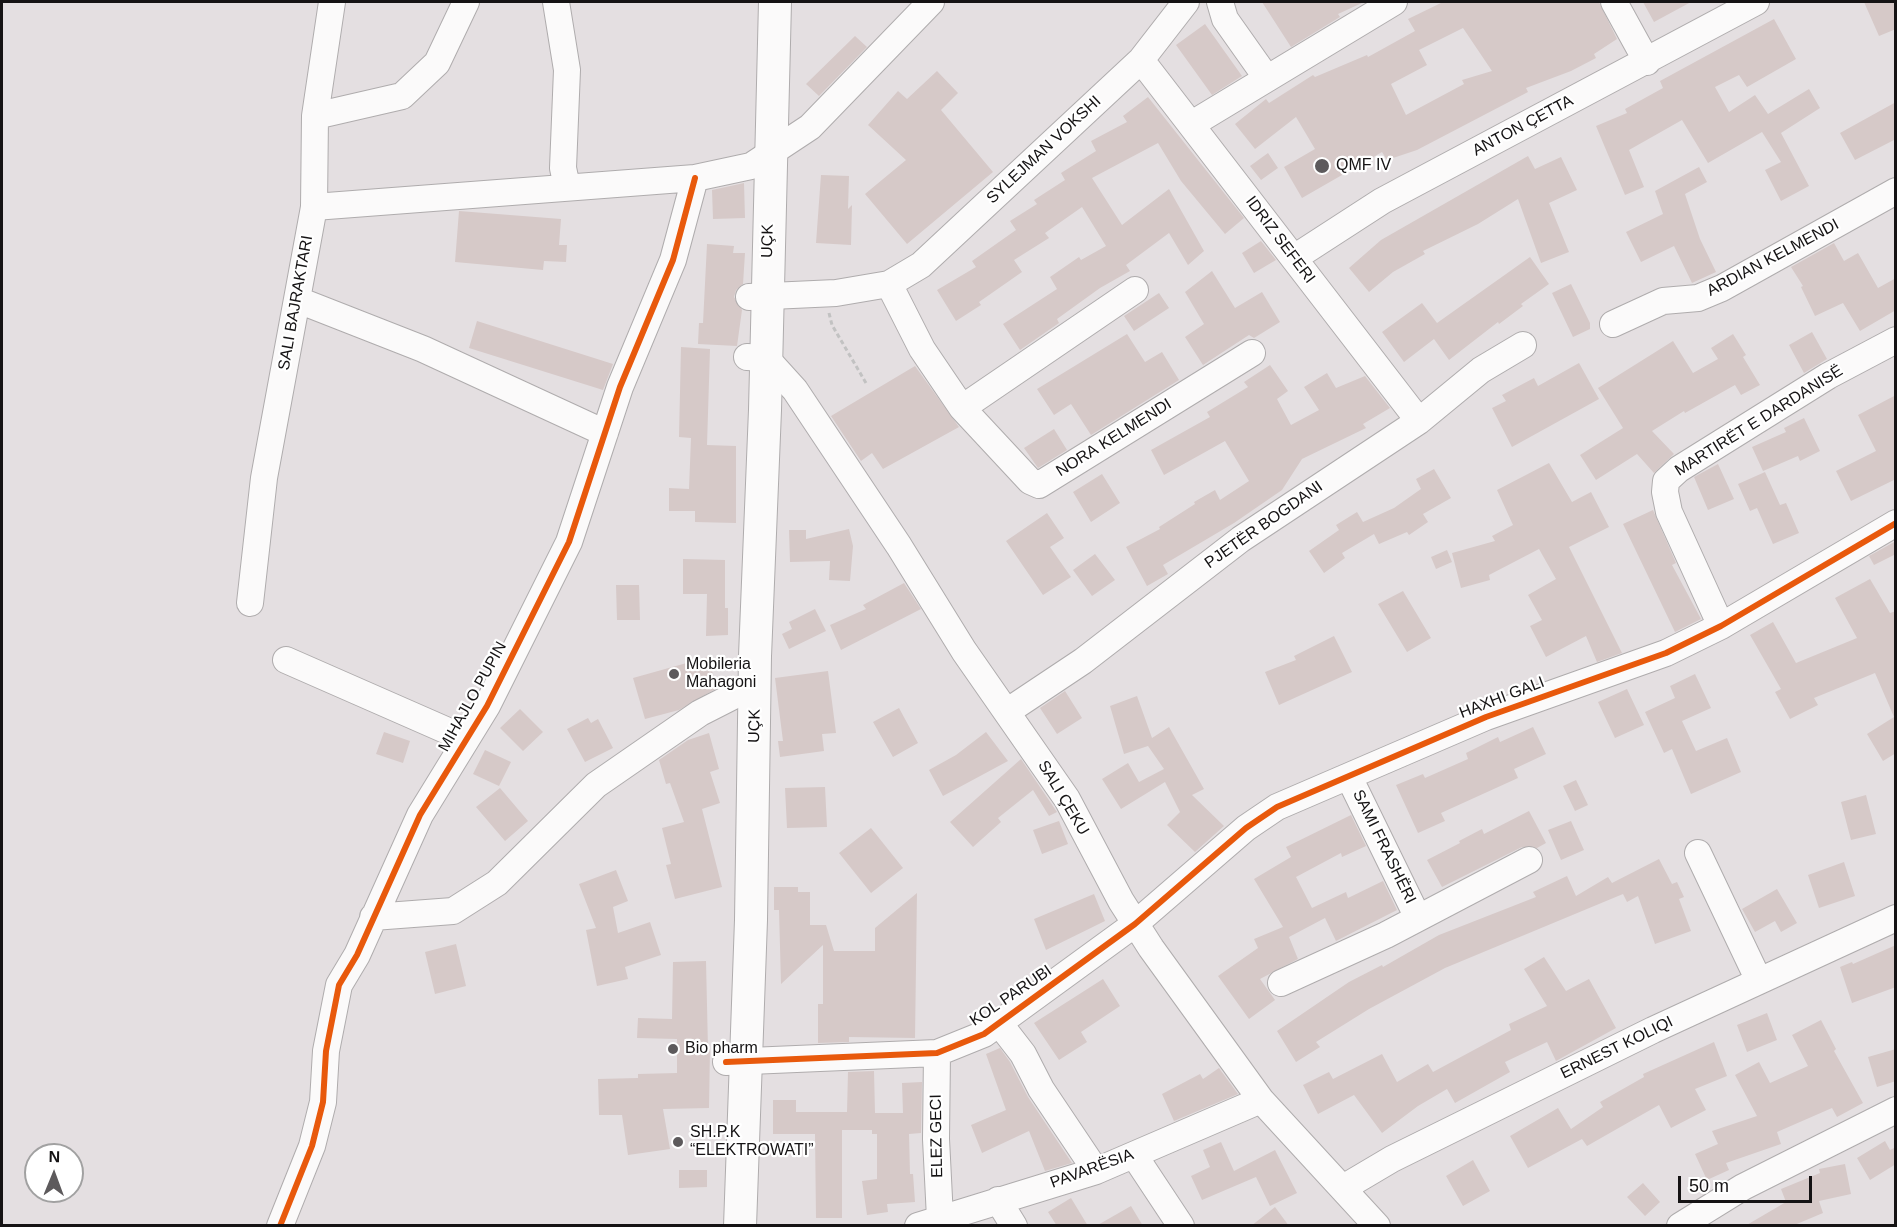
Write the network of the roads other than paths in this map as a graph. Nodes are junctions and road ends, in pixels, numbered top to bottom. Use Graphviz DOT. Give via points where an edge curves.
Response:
graph roads {
  1 [pos="332,2"];
  2 [pos="466,2"];
  3 [pos="556,2"];
  4 [pos="755,2"];
  5 [pos="775,2"];
  6 [pos="931,2"];
  7 [pos="1186,2"];
  8 [pos="1220,2"];
  9 [pos="1394,2"];
  10 [pos="1614,2"];
  11 [pos="1756,2"];
  12 [pos="1141,60"];
  13 [pos="1647,62"];
  14 [pos="1266,77"];
  15 [pos="315,116"];
  16 [pos="1192,124"];
  17 [pos="760,160"];
  18 [pos="695,178"];
  19 [pos="567,187"];
  20 [pos="1896,191"];
  21 [pos="314,207"];
  22 [pos="1294,258"];
  23 [pos="889,284"];
  24 [pos="1135,290"];
  25 [pos="758,297"];
  26 [pos="298,300"];
  27 [pos="1613,324"];
  28 [pos="1896,339"];
  29 [pos="1523,345"];
  30 [pos="1252,353"];
  31 [pos="756,358"];
  32 [pos="962,408"];
  33 [pos="1419,421"];
  34 [pos="605,433"];
  35 [pos="1896,523"];
  36 [pos="250,603"];
  37 [pos="1721,626"];
  38 [pos="286,660"];
  39 [pos="747,689"];
  40 [pos="1008,711"];
  41 [pos="466,739"];
  42 [pos="1349,777"];
  43 [pos="1698,853"];
  44 [pos="1529,860"];
  45 [pos="373,917"];
  46 [pos="1418,918"];
  47 [pos="1896,918"];
  48 [pos="1136,924"];
  49 [pos="1759,981"];
  50 [pos="1281,983"];
  51 [pos="999,1023"];
  52 [pos="937,1053"];
  53 [pos="735,1061"];
  54 [pos="1261,1100"];
  55 [pos="1896,1110"];
  56 [pos="1134,1155"];
  57 [pos="1096,1171"];
  58 [pos="1343,1188"];
  59 [pos="998,1200"];
  60 [pos="929,1222"];
  61 [pos="280,1226"];
  62 [pos="721,1226"];
  63 [pos="740,1226"];
  64 [pos="1014,1226"];
  65 [pos="1181,1226"];
  66 [pos="1377,1226"];
  67 [pos="1680,1226"];
  1 -- 15 [label="street, SALI BAJRAKTARI"];
  2 -- 15 [label="street" via="437,63 402,96"];
  3 -- 19 [label="street" via="567,70 563,168"];
  4 -- 17 [label="main road, UÇK"];
  5 -- 17 [label="main road, UÇK"];
  6 -- 17 [label="street" via="810,127"];
  7 -- 12 [label="street, SYLEJMAN VOKSHI"];
  8 -- 14 [label="street" via="1225,19"];
  9 -- 14 [label="street"];
  10 -- 13 [label="street"];
  11 -- 13 [label="street, ANTON ÇETTA"];
  12 -- 16 [label="street, IDRIZ SEFERI"];
  12 -- 23 [label="street, SYLEJMAN VOKSHI" via="921,264"];
  13 -- 22 [label="street, ANTON ÇETTA" via="1382,201"];
  14 -- 16 [label="street"];
  15 -- 21 [label="street, SALI BAJRAKTARI"];
  16 -- 22 [label="street, IDRIZ SEFERI"];
  17 -- 18 [label="street"];
  17 -- 25 [label="main road, UÇK"];
  18 -- 19 [label="street"];
  18 -- 34 [label="street, MIHAJLO PUPIN" via="673,261"];
  19 -- 21 [label="street"];
  20 -- 27 [label="street, ARDIAN KELMENDI" via="1722,288 1698,298 1663,302"];
  21 -- 26 [label="street, SALI BAJRAKTARI"];
  22 -- 33 [label="street, IDRIZ SEFERI"];
  23 -- 25 [label="street, SYLEJMAN VOKSHI" via="824,294"];
  23 -- 32 [label="street" via="922,349"];
  24 -- 32 [label="street"];
  25 -- 31 [label="main road, UÇK"];
  26 -- 34 [label="street" via="423,349"];
  26 -- 36 [label="street, SALI BAJRAKTARI" via="264,478"];
  28 -- 37 [label="street, MARTIRËT E DARDANISË" via="1828,376 1666,481 1669,512"];
  29 -- 33 [label="street, PJETËR BOGDANI" via="1481,370"];
  30 -- 32 [label="street, NORA KELMENDI" via="1039,484 1030,481"];
  31 -- 39 [label="main road, UÇK"];
  31 -- 40 [label="street, SALI ÇEKU" via="795,390 964,651"];
  33 -- 40 [label="street, PJETËR BOGDANI" via="1241,539 1083,661"];
  34 -- 41 [label="street, MIHAJLO PUPIN" via="569,542 487,706"];
  35 -- 37 [label="street, HAXHI GALI"];
  37 -- 42 [label="street, HAXHI GALI" via="1666,653 1486,717"];
  38 -- 41 [label="street"];
  39 -- 45 [label="street" via="700,713 596,785 497,883 453,911"];
  39 -- 53 [label="main road, UÇK" via="751,920"];
  40 -- 48 [label="street, SALI ÇEKU" via="1067,799"];
  41 -- 45 [label="street, MIHAJLO PUPIN" via="420,815"];
  42 -- 46 [label="street, SAMI FRASHËRI"];
  42 -- 48 [label="street, HAXHI GALI" via="1277,807 1246,828"];
  43 -- 49 [label="street"];
  44 -- 46 [label="street, SAMI FRASHËRI"];
  45 -- 61 [label="street, MIHAJLO PUPIN" via="339,985 326,1052 323,1102 312,1146"];
  46 -- 50 [label="street, SAMI FRASHËRI"];
  47 -- 49 [label="street, ERNEST KOLIQI"];
  48 -- 51 [label="street, KOL PARUBI"];
  48 -- 54 [label="street, SALI ÇEKU"];
  49 -- 58 [label="street, ERNEST KOLIQI" via="1392,1159"];
  51 -- 52 [label="street, KOL PARUBI" via="984,1034"];
  51 -- 57 [label="street" via="1023,1054 1041,1089"];
  52 -- 53 [label="street, KOL PARUBI"];
  52 -- 60 [label="street, ELEZ GECI" via="936,1139"];
  53 -- 62 [label="main road, UÇK"];
  53 -- 63 [label="main road, UÇK"];
  54 -- 56 [label="street, PAVARËSIA"];
  54 -- 58 [label="street, SALI ÇEKU"];
  55 -- 67 [label="street" via="1743,1187"];
  56 -- 57 [label="street, PAVARËSIA"];
  56 -- 65 [label="street"];
  57 -- 59 [label="street, PAVARËSIA"];
  58 -- 66 [label="street, SALI ÇEKU"];
  59 -- 60 [label="street, PAVARËSIA"];
  59 -- 64 [label="street"];
}
